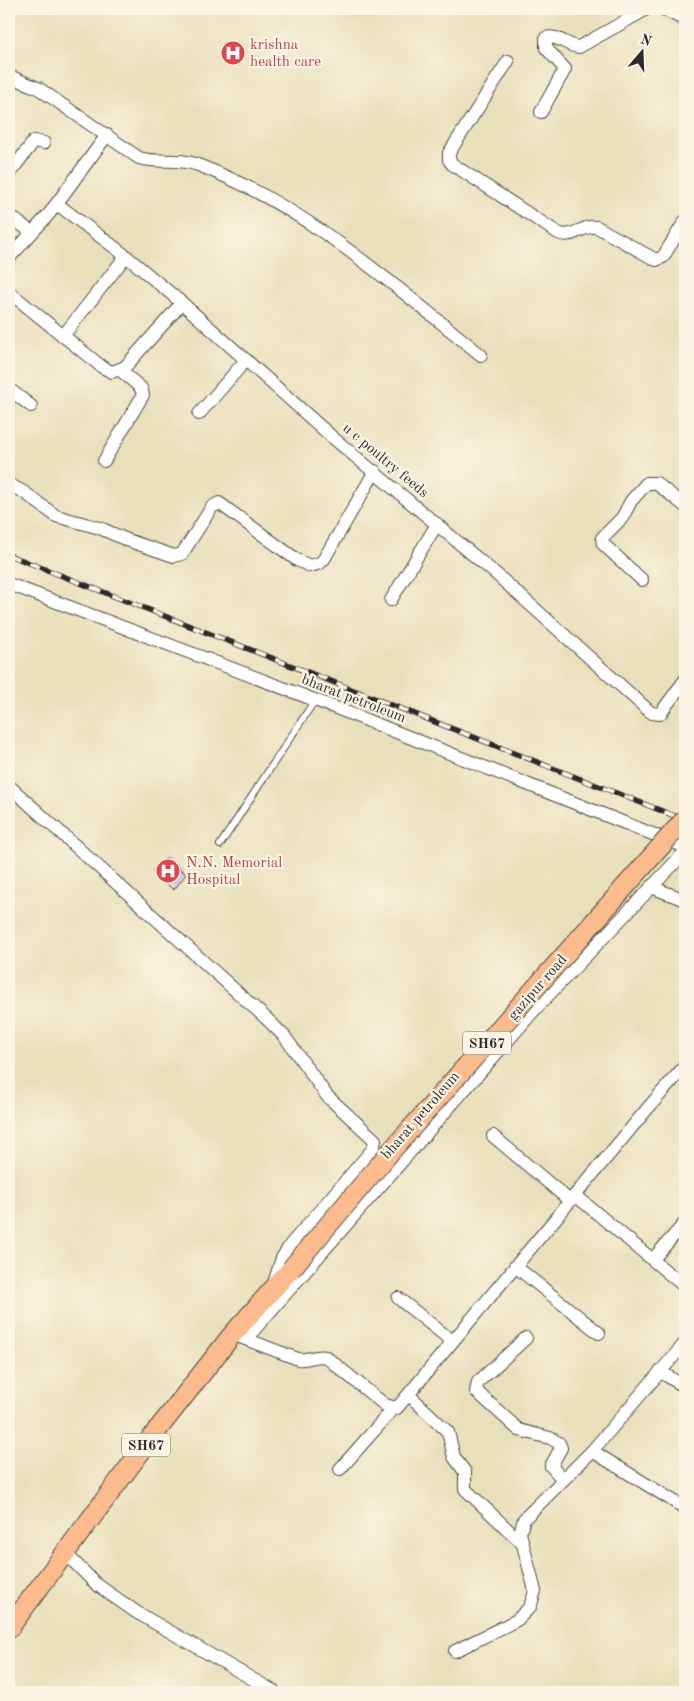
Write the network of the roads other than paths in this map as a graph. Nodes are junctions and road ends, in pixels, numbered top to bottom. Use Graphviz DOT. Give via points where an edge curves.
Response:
graph roads {
  1 [pos="647,9"];
  2 [pos="663,9"];
  3 [pos="685,20"];
  4 [pos="508,61"];
  5 [pos="9,76"];
  6 [pos="540,112"];
  7 [pos="106,135"];
  8 [pos="44,143"];
  9 [pos="9,174"];
  10 [pos="56,204"];
  11 [pos="9,216"];
  12 [pos="685,221"];
  13 [pos="31,232"];
  14 [pos="126,256"];
  15 [pos="9,258"];
  16 [pos="9,292"];
  17 [pos="182,303"];
  18 [pos="64,336"];
  19 [pos="481,355"];
  20 [pos="246,360"];
  21 [pos="120,370"];
  22 [pos="9,390"];
  23 [pos="31,406"];
  24 [pos="199,414"];
  25 [pos="104,462"];
  26 [pos="375,471"];
  27 [pos="9,484"];
  28 [pos="685,506"];
  29 [pos="437,524"];
  30 [pos="642,580"];
  31 [pos="9,584"];
  32 [pos="390,600"];
  33 [pos="684,685"];
  34 [pos="315,700"];
  35 [pos="9,786"];
  36 [pos="685,819"];
  37 [pos="220,845"];
  38 [pos="685,847"];
  39 [pos="685,852"];
  40 [pos="651,887"];
  41 [pos="685,900"];
  42 [pos="685,1066"];
  43 [pos="493,1136"];
  44 [pos="573,1198"];
  45 [pos="685,1223"];
  46 [pos="652,1259"];
  47 [pos="515,1266"];
  48 [pos="272,1288"];
  49 [pos="685,1288"];
  50 [pos="398,1298"];
  51 [pos="599,1333"];
  52 [pos="239,1337"];
  53 [pos="526,1338"];
  54 [pos="452,1341"];
  55 [pos="685,1343"];
  56 [pos="661,1372"];
  57 [pos="685,1388"];
  58 [pos="409,1395"];
  59 [pos="394,1408"];
  60 [pos="592,1451"];
  61 [pos="340,1469"];
  62 [pos="563,1480"];
  63 [pos="685,1508"];
  64 [pos="522,1543"];
  65 [pos="64,1552"];
  66 [pos="9,1628"];
  67 [pos="455,1650"];
  68 [pos="275,1692"];
  1 -- 6 [label="street" via="579,47 553,37 545,42 565,70"];
  2 -- 3 [label="street"];
  4 -- 12 [label="street" via="449,153 452,164 558,233 569,236 597,227 656,260 663,257"];
  5 -- 7 [label="street" via="38,88"];
  7 -- 10 [label="street"];
  7 -- 19 [label="street" via="139,158 187,161 278,202 365,262"];
  8 -- 9 [label="street" via="34,140"];
  10 -- 13 [label="street"];
  10 -- 14 [label="street, u c poultry feeds"];
  11 -- 13 [label="street"];
  13 -- 15 [label="street"];
  14 -- 17 [label="street, u c poultry feeds"];
  14 -- 18 [label="street"];
  16 -- 18 [label="street"];
  17 -- 20 [label="street, u c poultry feeds"];
  17 -- 21 [label="street"];
  18 -- 21 [label="street" via="102,367 112,372"];
  20 -- 24 [label="street"];
  20 -- 26 [label="street, u c poultry feeds"];
  21 -- 25 [label="street" via="141,388 143,395"];
  22 -- 23 [label="street"];
  26 -- 27 [label="street" via="324,559 310,566 297,560 219,502 212,506 182,554 174,556 100,528 56,516"];
  26 -- 29 [label="street, u c poultry feeds"];
  28 -- 30 [label="street" via="651,482 631,501 626,513 601,542"];
  29 -- 32 [label="street"];
  29 -- 33 [label="street, u c poultry feeds" via="652,713 660,714"];
  31 -- 34 [label="street, bharat petroleum"];
  34 -- 37 [label="lane"];
  34 -- 38 [label="street, bharat petroleum"];
  35 -- 48 [label="street" via="268,1020 285,1037 327,1096 375,1140 373,1149 291,1244 282,1258"];
  36 -- 48 [label="main road, gazipur road / SH67, bridge"];
  39 -- 40 [label="street, bharat petroleum"];
  40 -- 41 [label="street"];
  40 -- 52 [label="street, bharat petroleum" via="538,1006"];
  42 -- 44 [label="street"];
  43 -- 44 [label="street"];
  44 -- 46 [label="street"];
  44 -- 47 [label="street"];
  45 -- 46 [label="street"];
  46 -- 49 [label="street"];
  47 -- 51 [label="street"];
  47 -- 54 [label="street"];
  48 -- 52 [label="main road, SH67"];
  50 -- 54 [label="street"];
  52 -- 59 [label="street" via="298,1359 326,1357 385,1405"];
  52 -- 65 [label="main road, SH67"];
  53 -- 62 [label="street" via="478,1382 476,1391 519,1430 559,1443 561,1448 551,1466"];
  54 -- 58 [label="street"];
  55 -- 56 [label="street"];
  56 -- 57 [label="street"];
  56 -- 60 [label="street"];
  58 -- 59 [label="street"];
  58 -- 64 [label="street" via="448,1432 455,1458 465,1472 465,1489"];
  59 -- 61 [label="street"];
  60 -- 62 [label="street"];
  60 -- 63 [label="street"];
  62 -- 64 [label="street" via="524,1519 520,1533"];
  64 -- 67 [label="street" via="533,1580 530,1607 517,1620"];
  65 -- 66 [label="main road, SH67"];
  65 -- 68 [label="street" via="96,1584 129,1608"];
}
